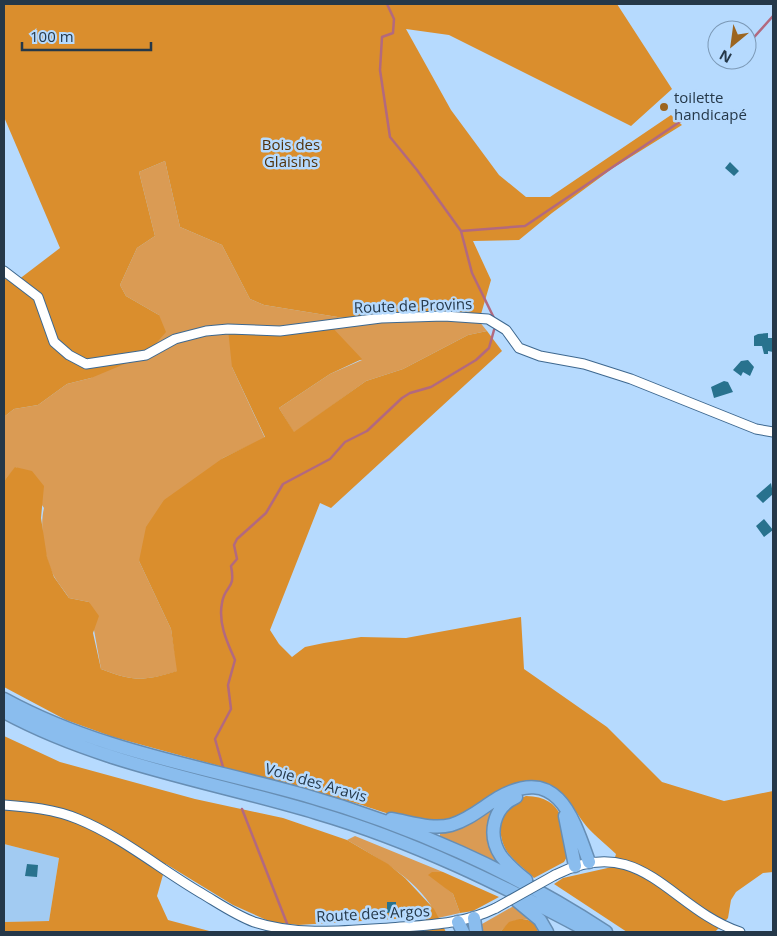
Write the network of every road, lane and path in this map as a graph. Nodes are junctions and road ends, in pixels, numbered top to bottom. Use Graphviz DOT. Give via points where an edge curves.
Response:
graph roads {
  1 [pos="4,272"];
  2 [pos="773,432"];
  3 [pos="4,699"];
  4 [pos="4,712"];
  5 [pos="4,805"];
  6 [pos="367,815"];
  7 [pos="589,862"];
  8 [pos="575,866"];
  9 [pos="484,877"];
  10 [pos="554,901"];
  11 [pos="474,918"];
  12 [pos="461,927"];
  13 [pos="299,932"];
  14 [pos="476,932"];
  15 [pos="547,932"];
  16 [pos="590,932"];
  17 [pos="606,932"];
  18 [pos="740,932"];
  1 -- 2 [label="street, Route de Provins" via="38,297 54,342 86,364 146,355 175,339 206,331 280,331 381,318 444,316 488,319 506,330 519,348 526,351 631,379 748,426"];
  3 -- 6 [label="highway, Voie des Aravis" via="53,723 114,746"];
  4 -- 9 [label="highway, Voie des Aravis" via="47,734 112,758 320,814 390,837"];
  5 -- 13 [label="street, Route des Argos" via="36,808 78,819 108,834 226,908 253,921"];
  6 -- 7 [label="highway" via="447,826 515,790 539,788 556,796 569,810"];
  6 -- 10 [label="highway, Voie des Aravis" via="476,861"];
  7 -- 8 [label="street, Route des Argos"];
  7 -- 18 [label="street, Route des Argos" via="613,861 636,868 662,882 706,916"];
  8 -- 10 [label="highway" via="568,826 555,804 542,796 526,794 511,799 503,806 493,831 498,851 513,869"];
  8 -- 11 [label="street, Route des Argos, bridge"];
  9 -- 15 [label="highway" via="532,912"];
  9 -- 16 [label="highway, Voie des Aravis"];
  10 -- 17 [label="highway, Voie des Aravis"];
  11 -- 12 [label="street, Route des Argos"];
  11 -- 14 [label="highway"];
  12 -- 13 [label="street, Route des Argos"];
}
